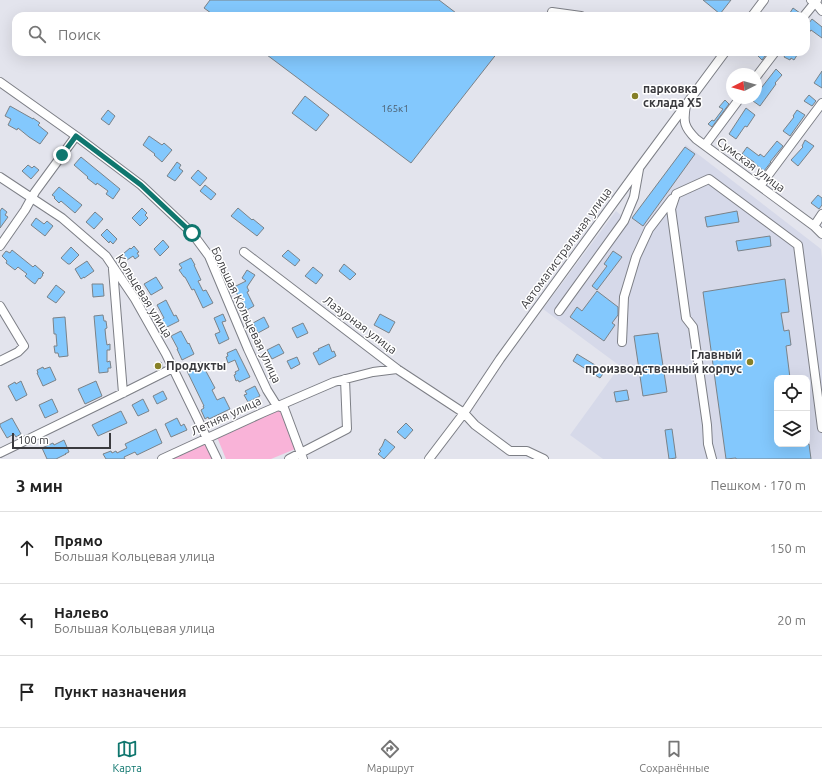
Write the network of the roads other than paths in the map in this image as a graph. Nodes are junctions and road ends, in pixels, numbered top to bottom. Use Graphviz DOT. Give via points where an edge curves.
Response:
graph roads {
  1 [pos="764,0"];
  2 [pos="815,1"];
  3 [pos="822,11"];
  4 [pos="755,12"];
  5 [pos="807,12"];
  6 [pos="722,56"];
  7 [pos="772,56"];
  8 [pos="762,69"];
  9 [pos="0,82"];
  10 [pos="822,103"];
  11 [pos="736,104"];
  12 [pos="686,105"];
  13 [pos="76,136"];
  14 [pos="705,145"];
  15 [pos="639,168"];
  16 [pos="0,177"];
  17 [pos="760,186"];
  18 [pos="676,194"];
  19 [pos="32,199"];
  20 [pos="822,214"];
  21 [pos="814,226"];
  22 [pos="822,234"];
  23 [pos="0,246"];
  24 [pos="244,252"];
  25 [pos="113,268"];
  26 [pos="0,306"];
  27 [pos="559,311"];
  28 [pos="622,342"];
  29 [pos="0,361"];
  30 [pos="173,368"];
  31 [pos="397,368"];
  32 [pos="345,379"];
  33 [pos="123,393"];
  34 [pos="277,406"];
  35 [pos="464,413"];
  36 [pos="822,428"];
  37 [pos="207,438"];
  38 [pos="0,453"];
  39 [pos="302,456"];
  40 [pos="162,459"];
  41 [pos="217,459"];
  42 [pos="289,459"];
  43 [pos="429,459"];
  44 [pos="544,459"];
  45 [pos="712,459"];
  1 -- 4 [label="street"];
  2 -- 3 [label="street"];
  2 -- 5 [label="street"];
  6 -- 12 [label="street, Автомагистральная улица"];
  7 -- 8 [label="street"];
  9 -- 13 [label="street, Большая Кольцевая улица"];
  10 -- 17 [label="street"];
  11 -- 14 [label="street"];
  12 -- 14 [label="street, Сумская улица" via="684,113 688,131"];
  12 -- 15 [label="street, Автомагистральная улица"];
  13 -- 19 [label="street"];
  13 -- 34 [label="street, Большая Кольцевая улица" via="141,185 192,233 208,256 248,349"];
  14 -- 17 [label="street, Сумская улица"];
  15 -- 27 [label="street" via="634,197 624,221"];
  15 -- 35 [label="street, Автомагистральная улица"];
  16 -- 19 [label="street, Кольцевая улица"];
  17 -- 21 [label="street, Сумская улица"];
  18 -- 28 [label="street" via="650,229 636,257 624,297"];
  18 -- 36 [label="street" via="709,179 798,245"];
  18 -- 45 [label="street" via="671,209 686,318 693,327"];
  19 -- 23 [label="street"];
  19 -- 25 [label="street, Кольцевая улица" via="62,218 106,256"];
  20 -- 21 [label="street"];
  21 -- 22 [label="street, Сумская улица"];
  24 -- 31 [label="street, Лазурная улица"];
  25 -- 30 [label="street, Кольцевая улица" via="135,299"];
  25 -- 33 [label="street"];
  26 -- 29 [label="street" via="24,346"];
  30 -- 33 [label="street"];
  30 -- 37 [label="street, Кольцевая улица"];
  31 -- 32 [label="street, Летняя улица"];
  31 -- 35 [label="street, Лазурная улица"];
  32 -- 34 [label="street, Летняя улица"];
  32 -- 39 [label="street" via="347,429"];
  33 -- 38 [label="street"];
  34 -- 37 [label="street, Летняя улица"];
  34 -- 39 [label="street, Большая Кольцевая улица" via="284,408"];
  35 -- 43 [label="street, Автомагистральная улица"];
  35 -- 44 [label="street, Лазурная улица" via="475,425 510,451 527,451"];
  37 -- 40 [label="street, Летняя улица"];
  37 -- 41 [label="street, Кольцевая улица"];
  39 -- 42 [label="street"];
}
